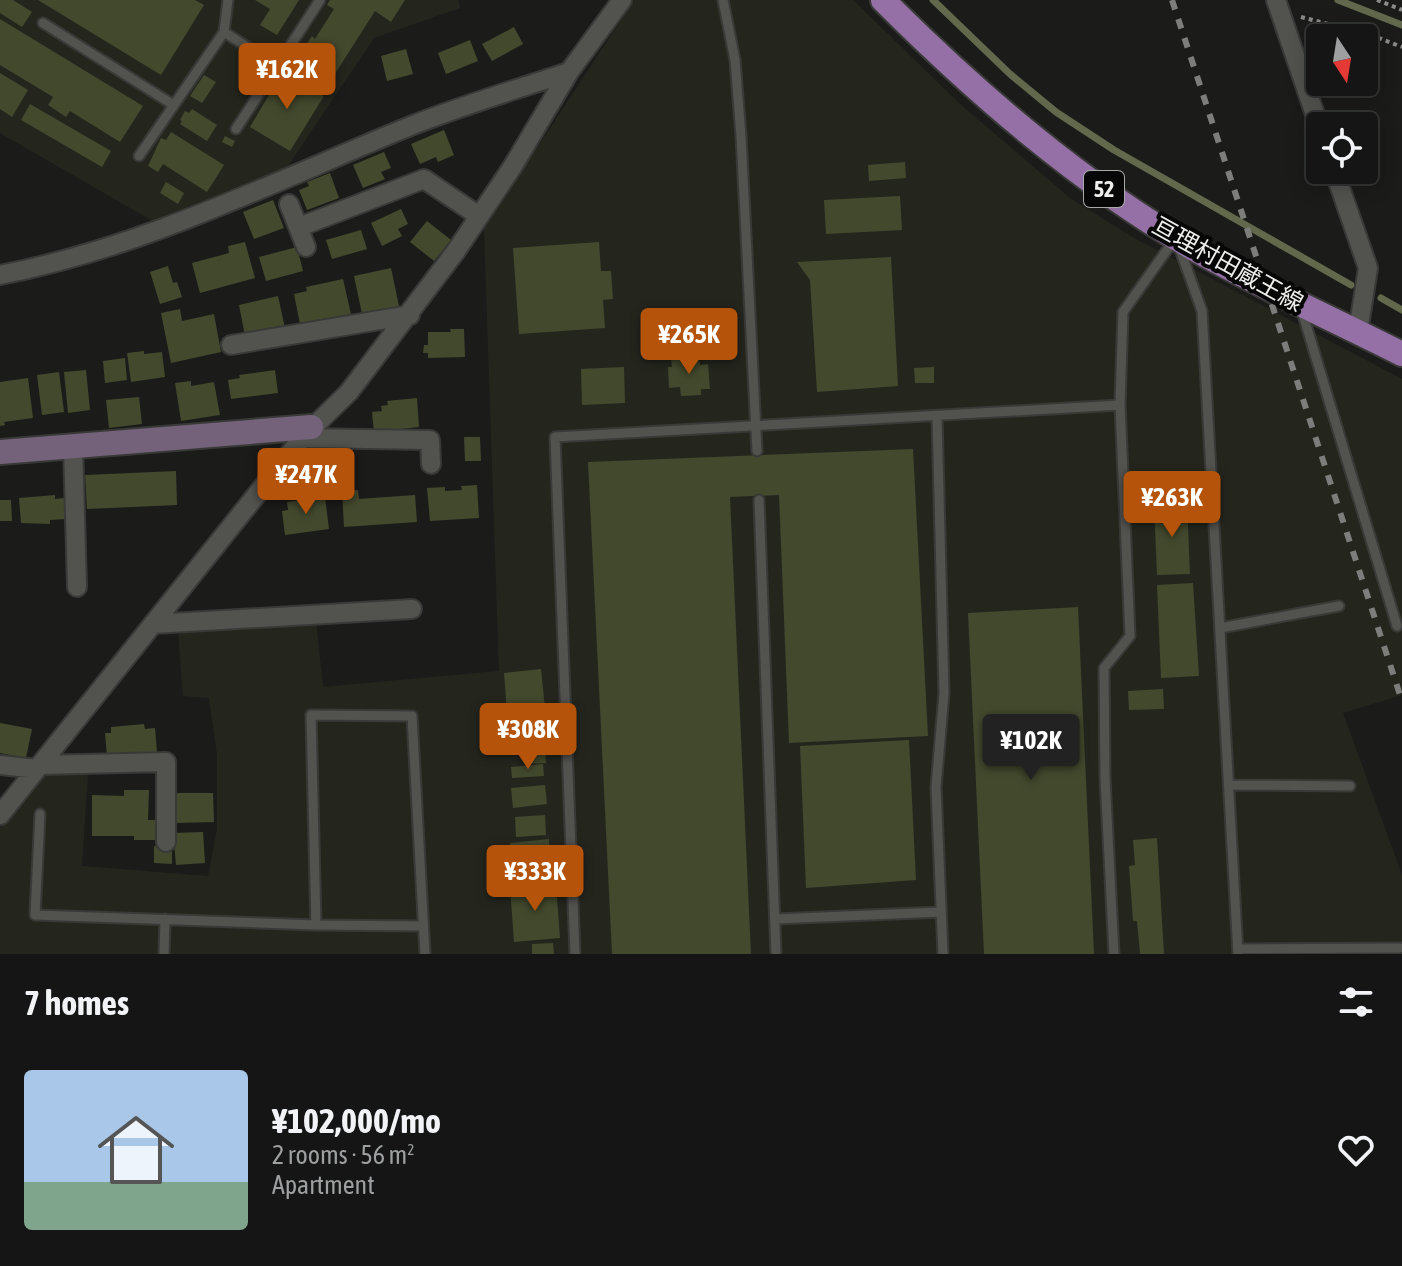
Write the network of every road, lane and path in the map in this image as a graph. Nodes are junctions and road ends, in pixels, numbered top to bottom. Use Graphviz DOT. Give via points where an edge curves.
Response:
graph roads {
  1 [pos="228,0"];
  2 [pos="320,0"];
  3 [pos="622,0"];
  4 [pos="723,0"];
  5 [pos="883,0"];
  6 [pos="1377,0"];
  7 [pos="1278,6"];
  8 [pos="1402,10"];
  9 [pos="43,23"];
  10 [pos="224,32"];
  11 [pos="1402,47"];
  12 [pos="277,66"];
  13 [pos="569,72"];
  14 [pos="172,104"];
  15 [pos="1314,112"];
  16 [pos="236,129"];
  17 [pos="139,156"];
  18 [pos="1339,184"];
  19 [pos="289,204"];
  20 [pos="479,216"];
  21 [pos="299,227"];
  22 [pos="1176,237"];
  23 [pos="306,247"];
  24 [pos="0,275"];
  25 [pos="1300,305"];
  26 [pos="410,315"];
  27 [pos="1358,332"];
  28 [pos="231,345"];
  29 [pos="1402,354"];
  30 [pos="1120,405"];
  31 [pos="937,416"];
  32 [pos="756,424"];
  33 [pos="307,433"];
  34 [pos="73,445"];
  35 [pos="757,451"];
  36 [pos="0,452"];
  37 [pos="431,464"];
  38 [pos="759,500"];
  39 [pos="77,587"];
  40 [pos="1339,606"];
  41 [pos="412,609"];
  42 [pos="153,624"];
  43 [pos="1397,626"];
  44 [pos="1220,628"];
  45 [pos="0,765"];
  46 [pos="38,767"];
  47 [pos="1229,785"];
  48 [pos="1350,786"];
  49 [pos="40,814"];
  50 [pos="0,815"];
  51 [pos="166,842"];
  52 [pos="941,912"];
  53 [pos="165,919"];
  54 [pos="775,919"];
  55 [pos="316,925"];
  56 [pos="423,926"];
  57 [pos="1400,948"];
  58 [pos="1238,951"];
  59 [pos="164,954"];
  60 [pos="425,954"];
  61 [pos="575,954"];
  62 [pos="776,954"];
  63 [pos="943,954"];
  64 [pos="1114,954"];
  1 -- 10 [label="lane"];
  2 -- 12 [label="lane"];
  3 -- 13 [label="street"];
  4 -- 32 [label="lane" via="736,73"];
  5 -- 22 [label="main road, 亘理村田蔵王線 / 52" via="992,103 1068,164"];
  6 -- 8 [label="path"];
  7 -- 11 [label="path"];
  7 -- 15 [label="street"];
  9 -- 14 [label="lane"];
  10 -- 12 [label="lane"];
  10 -- 14 [label="lane"];
  12 -- 16 [label="lane"];
  13 -- 20 [label="street"];
  13 -- 24 [label="street" via="417,124 161,231"];
  14 -- 17 [label="lane"];
  18 -- 27 [label="street" via="1368,268"];
  19 -- 21 [label="street"];
  20 -- 21 [label="street" via="424,179"];
  20 -- 26 [label="street"];
  21 -- 23 [label="street"];
  22 -- 25 [label="main road, 亘理村田蔵王線 / 52"];
  22 -- 30 [label="lane" via="1123,312"];
  22 -- 44 [label="lane" via="1202,311"];
  25 -- 27 [label="main road, 亘理村田蔵王線 / 52"];
  25 -- 43 [label="lane"];
  26 -- 28 [label="street"];
  26 -- 33 [label="street" via="349,392"];
  27 -- 29 [label="main road, 亘理村田蔵王線 / 52"];
  30 -- 31 [label="lane"];
  30 -- 64 [label="lane" via="1130,636 1104,668"];
  31 -- 32 [label="lane"];
  31 -- 52 [label="lane" via="944,693 936,787"];
  32 -- 35 [label="lane"];
  32 -- 61 [label="lane" via="555,437"];
  33 -- 34 [label="street"];
  33 -- 37 [label="street" via="430,440"];
  33 -- 42 [label="street"];
  34 -- 36 [label="street"];
  34 -- 39 [label="street"];
  38 -- 54 [label="lane"];
  40 -- 44 [label="lane"];
  41 -- 42 [label="street"];
  42 -- 46 [label="street"];
  44 -- 47 [label="lane"];
  45 -- 46 [label="street"];
  46 -- 50 [label="street"];
  46 -- 51 [label="street" via="166,762"];
  47 -- 48 [label="lane"];
  47 -- 58 [label="lane"];
  49 -- 53 [label="lane" via="35,915"];
  52 -- 54 [label="lane"];
  52 -- 63 [label="lane"];
  53 -- 55 [label="lane"];
  53 -- 59 [label="lane"];
  54 -- 62 [label="lane"];
  55 -- 56 [label="lane"];
  55 -- 56 [label="lane" via="311,715 412,716"];
  56 -- 60 [label="lane"];
  57 -- 58 [label="lane"];
}
